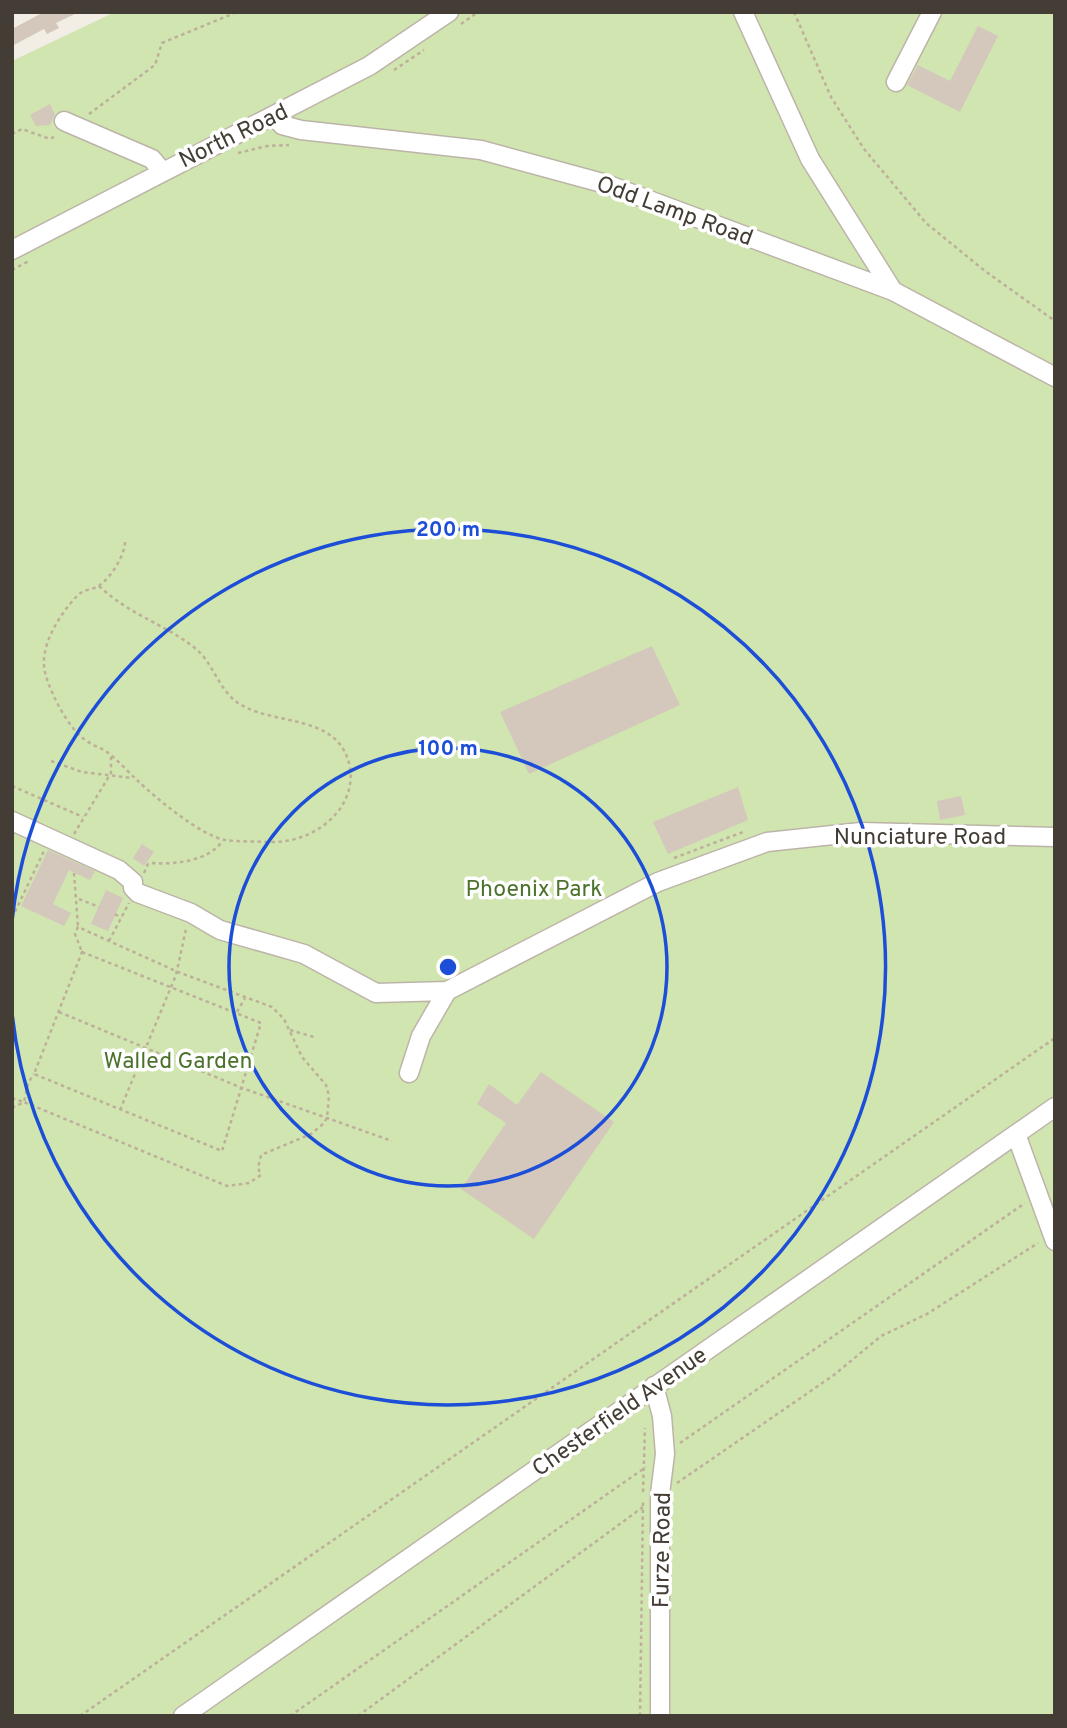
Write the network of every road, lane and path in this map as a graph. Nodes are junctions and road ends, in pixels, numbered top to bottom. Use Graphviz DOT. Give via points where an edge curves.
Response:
graph roads {
  1 [pos="237,12"];
  2 [pos="449,12"];
  3 [pos="743,12"];
  4 [pos="794,12"];
  5 [pos="932,12"];
  6 [pos="896,82"];
  7 [pos="274,115"];
  8 [pos="69,123"];
  9 [pos="12,134"];
  10 [pos="292,145"];
  11 [pos="227,158"];
  12 [pos="162,171"];
  13 [pos="12,250"];
  14 [pos="36,257"];
  15 [pos="12,270"];
  16 [pos="893,291"];
  17 [pos="1055,321"];
  18 [pos="1055,377"];
  19 [pos="125,541"];
  20 [pos="99,586"];
  21 [pos="107,752"];
  22 [pos="51,761"];
  23 [pos="110,773"];
  24 [pos="136,779"];
  25 [pos="12,786"];
  26 [pos="83,817"];
  27 [pos="12,821"];
  28 [pos="50,837"];
  29 [pos="1055,837"];
  30 [pos="223,840"];
  31 [pos="68,845"];
  32 [pos="198,857"];
  33 [pos="74,873"];
  34 [pos="78,899"];
  35 [pos="99,907"];
  36 [pos="191,913"];
  37 [pos="115,914"];
  38 [pos="12,918"];
  39 [pos="121,918"];
  40 [pos="78,927"];
  41 [pos="82,952"];
  42 [pos="178,971"];
  43 [pos="171,987"];
  44 [pos="447,991"];
  45 [pos="245,998"];
  46 [pos="59,1012"];
  47 [pos="237,1012"];
  48 [pos="290,1030"];
  49 [pos="314,1037"];
  50 [pos="1055,1038"];
  51 [pos="146,1048"];
  52 [pos="409,1073"];
  53 [pos="34,1074"];
  54 [pos="242,1087"];
  55 [pos="12,1098"];
  56 [pos="24,1102"];
  57 [pos="1055,1107"];
  58 [pos="12,1108"];
  59 [pos="120,1110"];
  60 [pos="327,1118"];
  61 [pos="1016,1134"];
  62 [pos="392,1141"];
  63 [pos="1053,1238"];
  64 [pos="654,1386"];
  65 [pos="645,1428"];
  66 [pos="660,1494"];
  67 [pos="642,1508"];
  68 [pos="80,1716"];
  69 [pos="183,1716"];
  70 [pos="358,1716"];
  71 [pos="640,1716"];
  72 [pos="660,1716"];
  1 -- 8 [label="path" via="162,43 155,65"];
  2 -- 7 [label="street, North Road" via="369,66"];
  3 -- 16 [label="street" via="810,159"];
  4 -- 17 [label="path" via="844,118 926,223"];
  5 -- 6 [label="street"];
  7 -- 12 [label="street, North Road"];
  7 -- 16 [label="street, Odd Lamp Road" via="282,125 301,130 454,145 556,170 662,203"];
  8 -- 9 [label="path" via="50,139 22,130"];
  8 -- 12 [label="street" via="152,159"];
  10 -- 11 [label="path" via="267,146"];
  12 -- 13 [label="street, North Road"];
  14 -- 15 [label="path"];
  16 -- 18 [label="street, Odd Lamp Road"];
  19 -- 20 [label="path" via="125,553"];
  20 -- 21 [label="path" via="78,594 56,626 45,648 45,674 82,738"];
  20 -- 30 [label="path" via="134,614 198,650 238,703 315,726 348,758 350,787 335,816 317,831 275,842"];
  21 -- 23 [label="path" via="112,759"];
  21 -- 24 [label="path"];
  22 -- 23 [label="path" via="82,772"];
  23 -- 24 [label="path"];
  23 -- 26 [label="path"];
  24 -- 30 [label="path"];
  25 -- 26 [label="path"];
  26 -- 31 [label="path"];
  27 -- 28 [label="street"];
  28 -- 31 [label="street"];
  28 -- 38 [label="path"];
  29 -- 44 [label="street, Nunciature Road" via="861,832 767,842 658,882"];
  30 -- 32 [label="path" via="214,852"];
  31 -- 36 [label="street" via="119,870 138,893"];
  33 -- 34 [label="path"];
  34 -- 35 [label="path"];
  34 -- 40 [label="path"];
  36 -- 42 [label="path"];
  36 -- 44 [label="street" via="220,930 304,954 376,993"];
  37 -- 39 [label="path"];
  40 -- 41 [label="path" via="75,934"];
  40 -- 42 [label="path"];
  41 -- 43 [label="path"];
  41 -- 46 [label="path"];
  42 -- 43 [label="path"];
  42 -- 45 [label="path"];
  43 -- 47 [label="path"];
  43 -- 51 [label="path"];
  44 -- 52 [label="street" via="421,1036"];
  45 -- 47 [label="path"];
  45 -- 48 [label="path" via="272,1007"];
  46 -- 51 [label="path"];
  46 -- 53 [label="path"];
  47 -- 54 [label="path" via="261,1023"];
  48 -- 49 [label="path"];
  48 -- 60 [label="path" via="308,1066 326,1085"];
  50 -- 68 [label="path"];
  51 -- 54 [label="path"];
  51 -- 59 [label="path"];
  53 -- 56 [label="path" via="27,1083"];
  53 -- 59 [label="path"];
  54 -- 59 [label="path" via="222,1151"];
  54 -- 60 [label="path"];
  55 -- 56 [label="path"];
  56 -- 58 [label="path"];
  56 -- 60 [label="path" via="227,1186 249,1183 261,1175 261,1155 311,1134"];
  57 -- 61 [label="street, Chesterfield Avenue"];
  60 -- 62 [label="path"];
  61 -- 63 [label="street"];
  61 -- 64 [label="street, Chesterfield Avenue"];
  63 -- 66 [label="path" via="927,1314 881,1336 834,1375"];
  64 -- 66 [label="street, Furze Road" via="665,1454"];
  64 -- 69 [label="street, Chesterfield Avenue"];
  65 -- 67 [label="path"];
  66 -- 67 [label="path"];
  66 -- 72 [label="street, Furze Road"];
  67 -- 70 [label="path"];
  67 -- 71 [label="path"];
}
